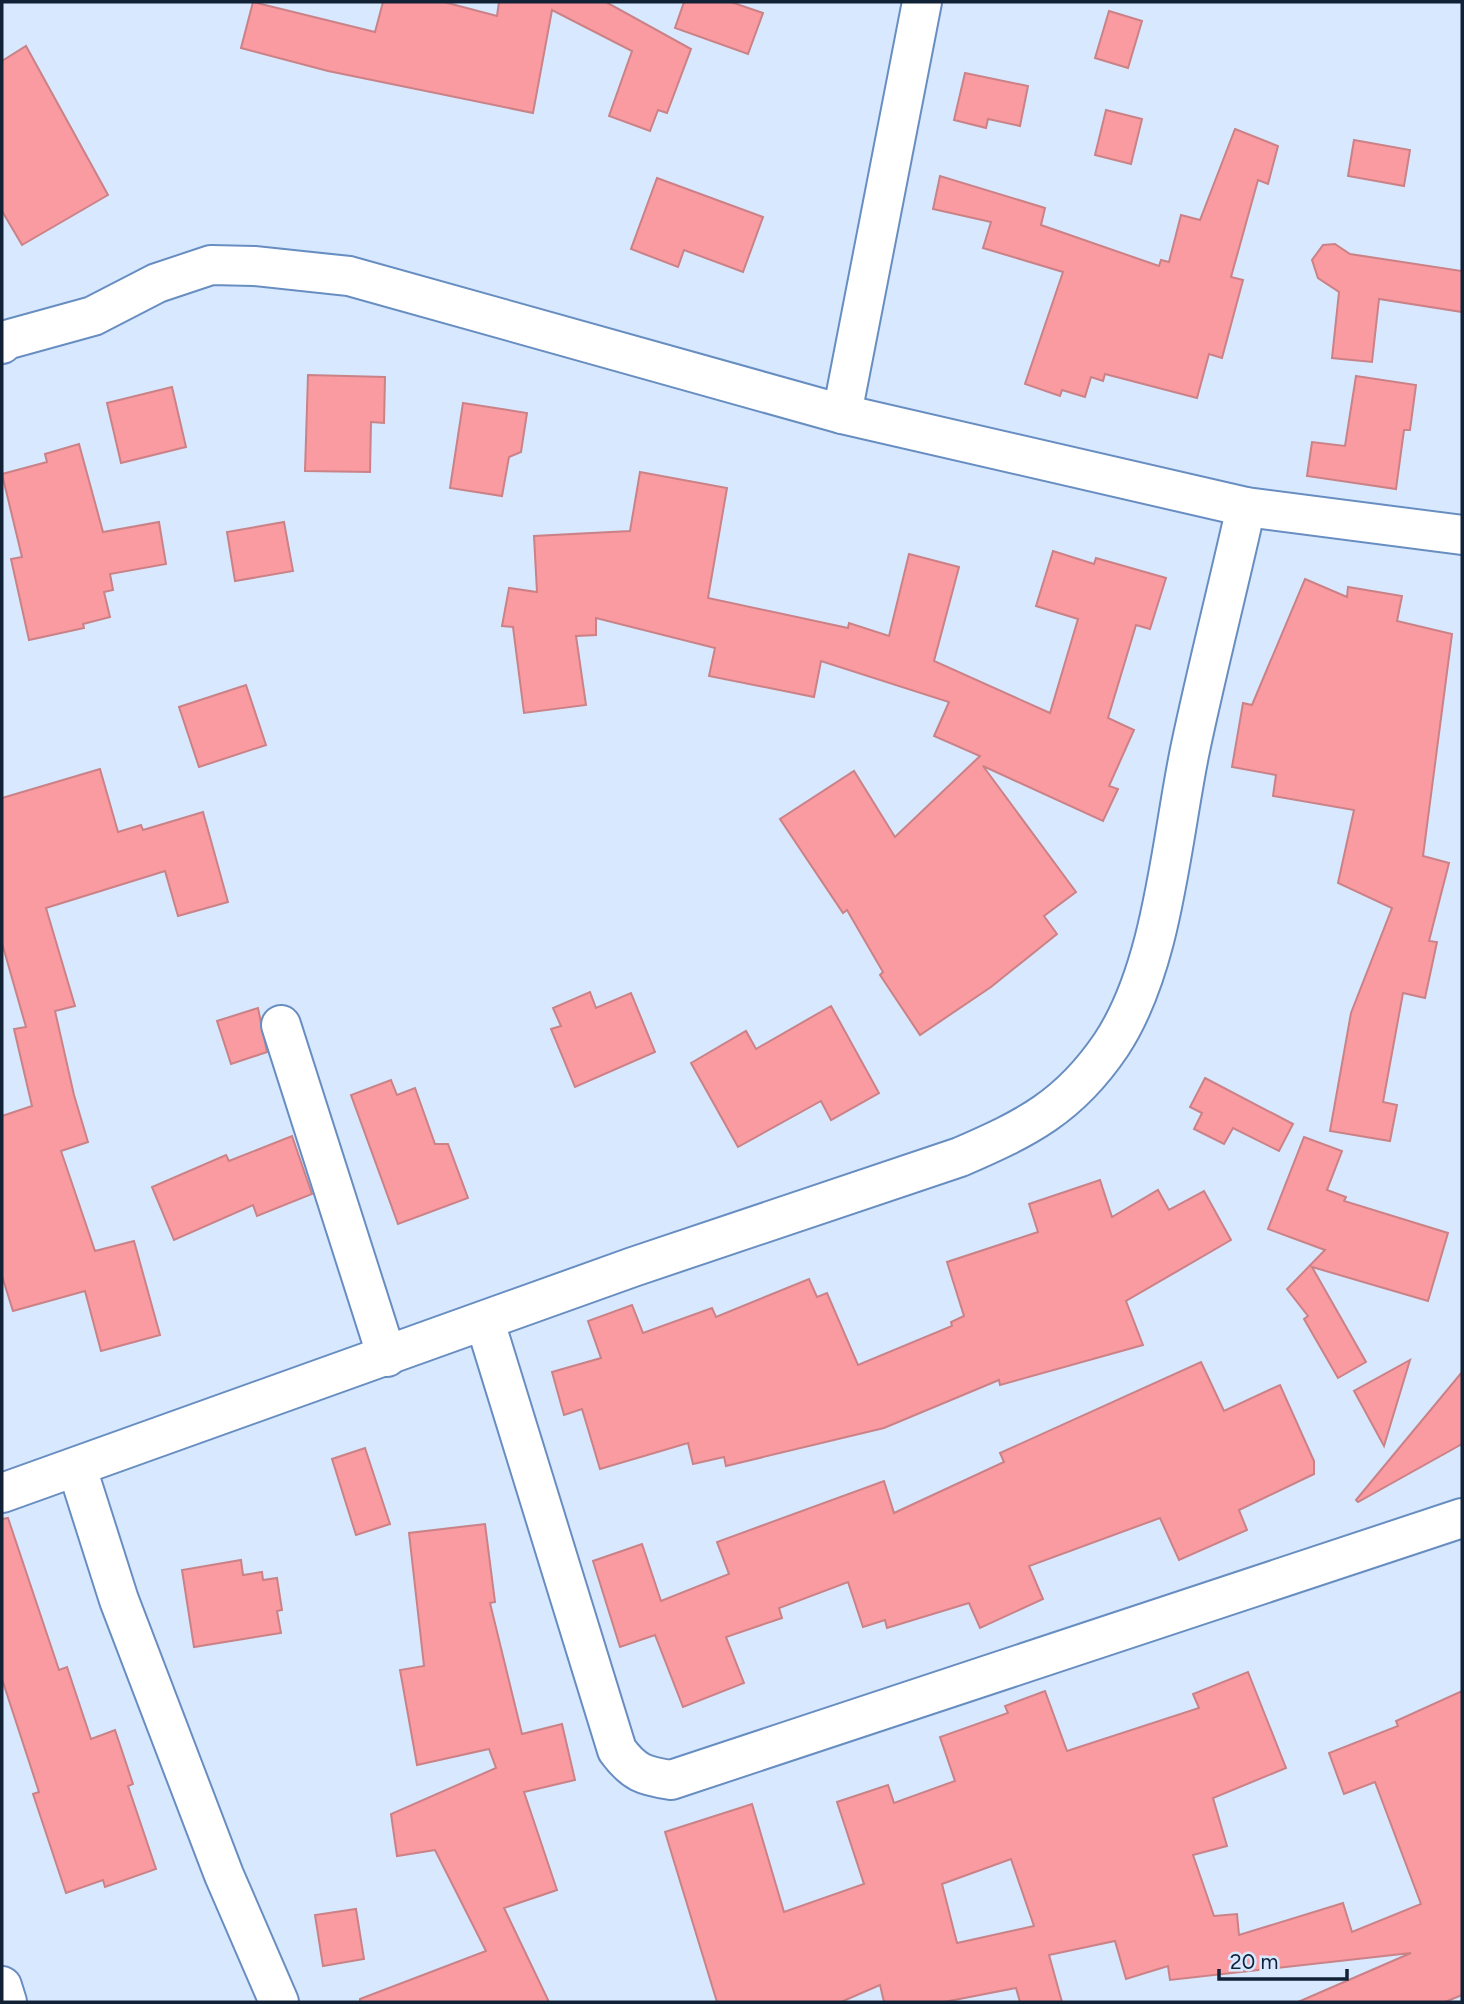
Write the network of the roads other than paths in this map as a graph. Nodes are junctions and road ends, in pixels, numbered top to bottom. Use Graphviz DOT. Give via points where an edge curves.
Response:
graph roads {
  1 [pos="922,2"];
  2 [pos="2,344"];
  3 [pos="842,414"];
  4 [pos="1246,507"];
  5 [pos="1462,535"];
  6 [pos="281,1025"];
  7 [pos="485,1322"];
  8 [pos="387,1357"];
  9 [pos="77,1468"];
  10 [pos="2,1493"];
  11 [pos="1462,1518"];
  12 [pos="2,1986"];
  13 [pos="7,2002"];
  14 [pos="279,2002"];
  1 -- 3 [label="street"];
  2 -- 3 [label="street" via="93,316 157,283 211,265 254,266 349,276"];
  3 -- 4 [label="street"];
  4 -- 5 [label="street"];
  4 -- 7 [label="street" via="1190,750 1152,948 1134,1000 1111,1045 1078,1086 1053,1111 960,1157"];
  6 -- 8 [label="street"];
  7 -- 8 [label="street"];
  7 -- 11 [label="street" via="617,1750 630,1768 649,1777 671,1780"];
  8 -- 9 [label="street"];
  9 -- 10 [label="street"];
  9 -- 14 [label="street" via="119,1600 224,1875"];
  12 -- 13 [label="street"];
}
